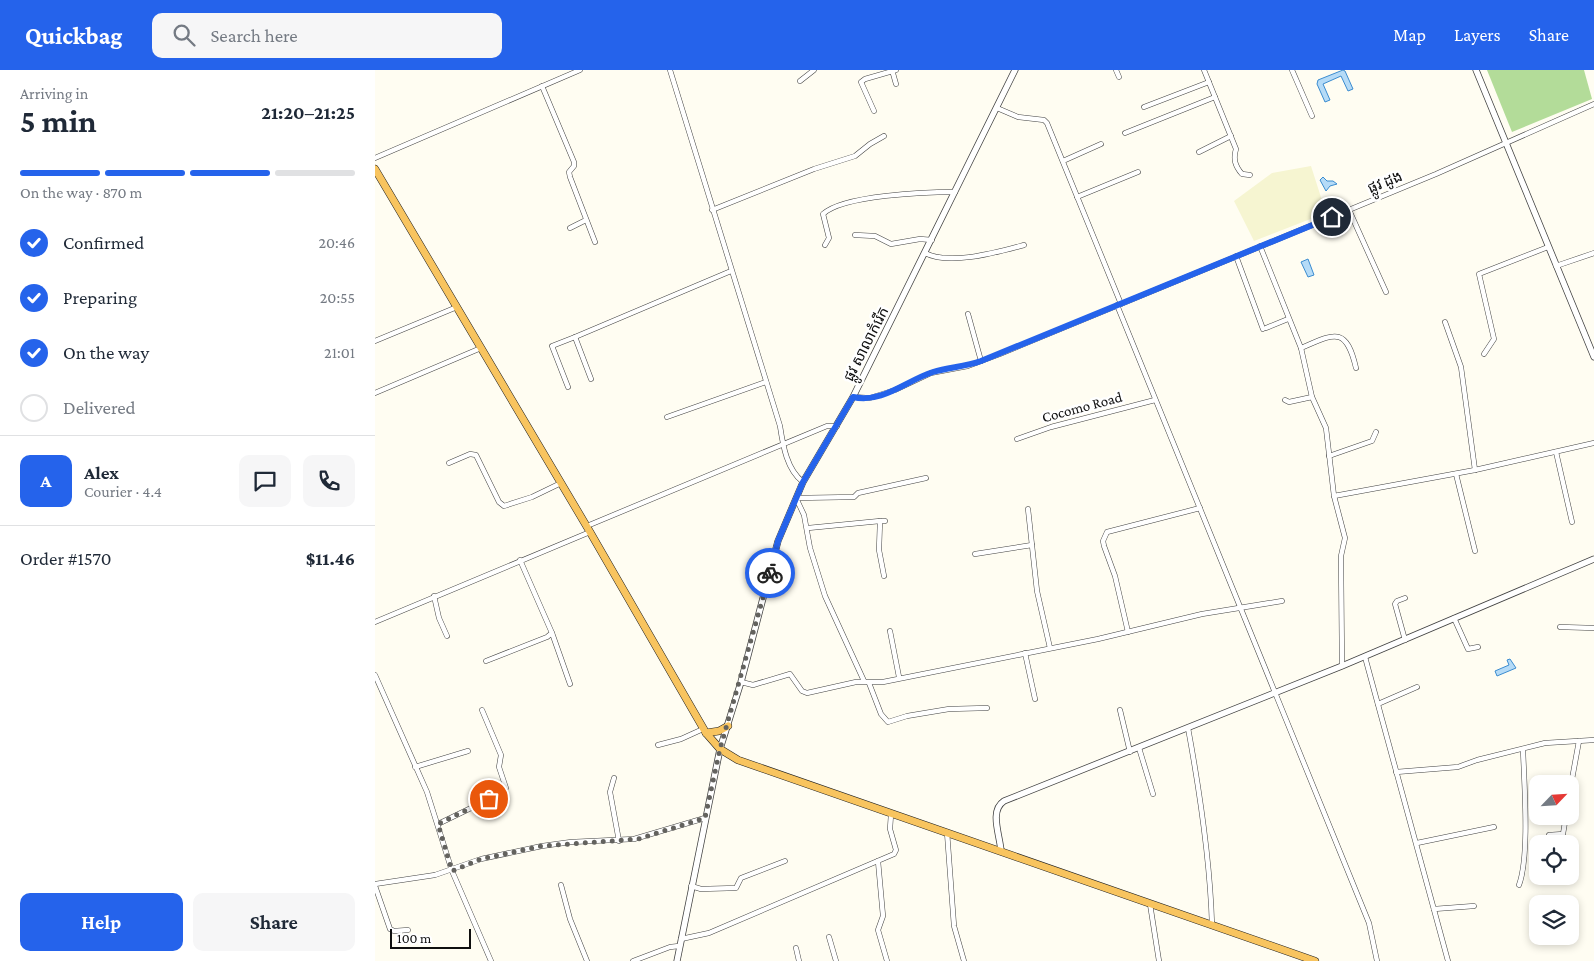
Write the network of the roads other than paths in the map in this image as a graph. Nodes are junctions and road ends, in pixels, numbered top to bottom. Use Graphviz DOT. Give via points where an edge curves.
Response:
graph roads {
  1 [pos="580,70"];
  2 [pos="670,70"];
  3 [pos="814,70"];
  4 [pos="893,70"];
  5 [pos="1015,70"];
  6 [pos="1116,70"];
  7 [pos="1204,70"];
  8 [pos="1292,70"];
  9 [pos="1476,70"];
  10 [pos="1119,77"];
  11 [pos="800,81"];
  12 [pos="1209,82"];
  13 [pos="896,84"];
  14 [pos="542,86"];
  15 [pos="1215,97"];
  16 [pos="1594,104"];
  17 [pos="1143,106"];
  18 [pos="997,108"];
  19 [pos="874,111"];
  20 [pos="1312,116"];
  21 [pos="1125,134"];
  22 [pos="884,136"];
  23 [pos="1231,136"];
  24 [pos="1506,143"];
  25 [pos="1101,144"];
  26 [pos="1199,152"];
  27 [pos="375,158"];
  28 [pos="1063,161"];
  29 [pos="375,171"];
  30 [pos="1138,172"];
  31 [pos="1249,175"];
  32 [pos="955,192"];
  33 [pos="1077,197"];
  34 [pos="712,210"];
  35 [pos="1349,210"];
  36 [pos="586,220"];
  37 [pos="570,228"];
  38 [pos="855,235"];
  39 [pos="932,240"];
  40 [pos="595,242"];
  41 [pos="825,245"];
  42 [pos="1024,245"];
  43 [pos="1260,246"];
  44 [pos="1548,247"];
  45 [pos="925,253"];
  46 [pos="1594,253"];
  47 [pos="1236,256"];
  48 [pos="1556,266"];
  49 [pos="731,271"];
  50 [pos="1386,292"];
  51 [pos="1119,304"];
  52 [pos="457,307"];
  53 [pos="969,314"];
  54 [pos="1288,319"];
  55 [pos="1445,322"];
  56 [pos="575,337"];
  57 [pos="375,341"];
  58 [pos="481,348"];
  59 [pos="1301,348"];
  60 [pos="1484,354"];
  61 [pos="1594,358"];
  62 [pos="981,361"];
  63 [pos="1356,368"];
  64 [pos="591,379"];
  65 [pos="766,382"];
  66 [pos="568,387"];
  67 [pos="375,393"];
  68 [pos="855,397"];
  69 [pos="1312,397"];
  70 [pos="1155,400"];
  71 [pos="1285,400"];
  72 [pos="667,417"];
  73 [pos="837,426"];
  74 [pos="1376,432"];
  75 [pos="1017,439"];
  76 [pos="1594,443"];
  77 [pos="783,444"];
  78 [pos="1556,452"];
  79 [pos="1329,456"];
  80 [pos="449,463"];
  81 [pos="1475,470"];
  82 [pos="1456,474"];
  83 [pos="926,478"];
  84 [pos="803,482"];
  85 [pos="561,483"];
  86 [pos="1334,496"];
  87 [pos="796,498"];
  88 [pos="1200,508"];
  89 [pos="1028,509"];
  90 [pos="1572,522"];
  91 [pos="807,528"];
  92 [pos="589,529"];
  93 [pos="1032,545"];
  94 [pos="1475,551"];
  95 [pos="975,554"];
  96 [pos="1594,559"];
  97 [pos="520,560"];
  98 [pos="884,576"];
  99 [pos="434,596"];
  100 [pos="1405,598"];
  101 [pos="1282,601"];
  102 [pos="1240,606"];
  103 [pos="1454,618"];
  104 [pos="375,622"];
  105 [pos="1560,627"];
  106 [pos="1594,628"];
  107 [pos="890,632"];
  108 [pos="1128,632"];
  109 [pos="551,633"];
  110 [pos="447,636"];
  111 [pos="1405,640"];
  112 [pos="1478,647"];
  113 [pos="1050,648"];
  114 [pos="1025,653"];
  115 [pos="1365,656"];
  116 [pos="486,661"];
  117 [pos="1342,666"];
  118 [pos="375,675"];
  119 [pos="899,677"];
  120 [pos="741,682"];
  121 [pos="867,682"];
  122 [pos="570,684"];
  123 [pos="1417,687"];
  124 [pos="1275,693"];
  125 [pos="1035,699"];
  126 [pos="1378,704"];
  127 [pos="987,708"];
  128 [pos="482,710"];
  129 [pos="1120,710"];
  130 [pos="727,726"];
  131 [pos="1188,728"];
  132 [pos="705,731"];
  133 [pos="1594,740"];
  134 [pos="1579,741"];
  135 [pos="658,745"];
  136 [pos="1139,748"];
  137 [pos="720,749"];
  138 [pos="1523,749"];
  139 [pos="468,751"];
  140 [pos="1130,752"];
  141 [pos="415,767"];
  142 [pos="1396,772"];
  143 [pos="1573,775"];
  144 [pos="614,778"];
  145 [pos="1153,794"];
  146 [pos="891,814"];
  147 [pos="705,818"];
  148 [pos="438,824"];
  149 [pos="1564,825"];
  150 [pos="1494,827"];
  151 [pos="947,832"];
  152 [pos="1549,834"];
  153 [pos="619,841"];
  154 [pos="1417,843"];
  155 [pos="1001,852"];
  156 [pos="785,861"];
  157 [pos="879,861"];
  158 [pos="452,871"];
  159 [pos="375,885"];
  160 [pos="561,885"];
  161 [pos="1519,885"];
  162 [pos="691,886"];
  163 [pos="1150,904"];
  164 [pos="1475,906"];
  165 [pos="1434,909"];
  166 [pos="1212,925"];
  167 [pos="408,930"];
  168 [pos="829,937"];
  169 [pos="681,939"];
  170 [pos="679,946"];
  171 [pos="795,948"];
  172 [pos="1301,959"];
  173 [pos="491,961"];
  174 [pos="587,961"];
  175 [pos="633,961"];
  176 [pos="677,961"];
  177 [pos="799,961"];
  178 [pos="836,961"];
  179 [pos="887,961"];
  180 [pos="963,961"];
  181 [pos="1159,961"];
  182 [pos="1315,961"];
  183 [pos="1377,961"];
  184 [pos="1447,961"];
  1 -- 14 [label="street"];
  2 -- 34 [label="street"];
  3 -- 11 [label="street"];
  4 -- 13 [label="street"];
  4 -- 19 [label="street" via="861,82"];
  5 -- 18 [label="street, ផ្លូវ សាលាកំរើក"];
  6 -- 10 [label="street"];
  7 -- 12 [label="street"];
  8 -- 20 [label="street"];
  9 -- 24 [label="street"];
  12 -- 15 [label="street"];
  12 -- 17 [label="street"];
  14 -- 27 [label="street"];
  14 -- 36 [label="street" via="574,162 570,178"];
  15 -- 21 [label="street"];
  15 -- 23 [label="street"];
  16 -- 24 [label="street, ផ្លូវ ដូង"];
  18 -- 28 [label="street" via="1018,117 1045,120"];
  18 -- 32 [label="street, ផ្លូវ សាលាកំរើក"];
  22 -- 34 [label="street" via="855,156"];
  23 -- 26 [label="street"];
  23 -- 31 [label="street" via="1236,148 1237,168 1242,174"];
  24 -- 35 [label="street, ផ្លូវ ដូង"];
  24 -- 44 [label="street"];
  25 -- 28 [label="street"];
  28 -- 33 [label="street"];
  29 -- 52 [label="highway"];
  30 -- 33 [label="street"];
  32 -- 39 [label="street, ផ្លូវ សាលាកំរើក"];
  32 -- 41 [label="street" via="897,194 834,208 823,214 829,238"];
  33 -- 51 [label="street"];
  34 -- 49 [label="street"];
  35 -- 43 [label="street, ផ្លូវ ដូង"];
  35 -- 50 [label="street"];
  36 -- 37 [label="street"];
  36 -- 40 [label="street"];
  38 -- 39 [label="street" via="875,236 891,244"];
  39 -- 45 [label="street, ផ្លូវ សាលាកំរើក"];
  42 -- 45 [label="street" via="954,258 937,258"];
  43 -- 47 [label="street, ផ្លូវ ដូង"];
  43 -- 54 [label="street"];
  44 -- 48 [label="street"];
  44 -- 60 [label="street" via="1479,274 1494,338"];
  45 -- 68 [label="street, ផ្លូវ សាលាកំរើក"];
  46 -- 48 [label="street"];
  47 -- 51 [label="street, ផ្លូវ ដូង"];
  47 -- 54 [label="street" via="1265,328"];
  48 -- 61 [label="street"];
  49 -- 56 [label="street"];
  49 -- 65 [label="street"];
  51 -- 62 [label="street, ផ្លូវ ដូង"];
  51 -- 70 [label="street"];
  52 -- 57 [label="street"];
  52 -- 58 [label="highway"];
  53 -- 62 [label="street"];
  54 -- 59 [label="street"];
  55 -- 81 [label="street" via="1461,367"];
  56 -- 64 [label="street"];
  56 -- 66 [label="street" via="552,346"];
  58 -- 67 [label="street"];
  58 -- 85 [label="highway"];
  59 -- 63 [label="street" via="1336,336 1347,341"];
  59 -- 69 [label="street"];
  62 -- 68 [label="street, ផ្លូវ ដូង" via="931,373 895,390 865,399"];
  65 -- 72 [label="street"];
  65 -- 77 [label="street"];
  68 -- 73 [label="street, ផ្លូវ សាលាកំរើក"];
  69 -- 71 [label="street"];
  69 -- 79 [label="street" via="1326,428"];
  70 -- 75 [label="street, Cocomo Road"];
  70 -- 88 [label="street"];
  73 -- 77 [label="street" via="827,426"];
  73 -- 84 [label="street, ផ្លូវ សាលាកំរើក"];
  74 -- 79 [label="street" via="1373,441"];
  76 -- 78 [label="street"];
  77 -- 84 [label="street" via="794,475"];
  77 -- 92 [label="street"];
  78 -- 81 [label="street"];
  78 -- 90 [label="street"];
  79 -- 86 [label="street"];
  80 -- 85 [label="street" via="470,454 476,455 503,506"];
  81 -- 82 [label="street"];
  82 -- 86 [label="street"];
  82 -- 94 [label="street"];
  83 -- 87 [label="street" via="858,493 854,497"];
  84 -- 87 [label="street, ផ្លូវ សាលាកំរើក"];
  85 -- 92 [label="highway"];
  86 -- 117 [label="street" via="1345,538 1341,556"];
  87 -- 91 [label="street"];
  87 -- 120 [label="street, ផ្លូវ សាលាកំរើក" via="778,541"];
  88 -- 102 [label="street"];
  88 -- 108 [label="street" via="1107,532 1103,546 1115,576"];
  89 -- 93 [label="street"];
  91 -- 98 [label="street" via="882,521 879,550"];
  91 -- 121 [label="street" via="825,596"];
  92 -- 97 [label="street"];
  92 -- 132 [label="highway"];
  93 -- 95 [label="street"];
  93 -- 113 [label="street" via="1037,591"];
  96 -- 103 [label="street"];
  97 -- 99 [label="street"];
  97 -- 109 [label="street"];
  99 -- 104 [label="street"];
  99 -- 110 [label="street"];
  100 -- 111 [label="street" via="1395,604"];
  101 -- 102 [label="street"];
  102 -- 108 [label="street"];
  102 -- 124 [label="street"];
  103 -- 111 [label="street"];
  103 -- 112 [label="street" via="1468,649"];
  105 -- 106 [label="street"];
  107 -- 119 [label="street"];
  108 -- 113 [label="street"];
  109 -- 116 [label="street" via="547,638"];
  109 -- 122 [label="street"];
  111 -- 115 [label="street"];
  113 -- 114 [label="street"];
  114 -- 119 [label="street"];
  114 -- 125 [label="street"];
  115 -- 117 [label="street"];
  115 -- 126 [label="street"];
  117 -- 124 [label="street"];
  118 -- 141 [label="street"];
  119 -- 121 [label="street"];
  120 -- 121 [label="street" via="753,685 790,674 807,693"];
  120 -- 130 [label="street, ផ្លូវ សាលាកំរើក"];
  121 -- 127 [label="street" via="888,722 949,709"];
  123 -- 126 [label="street"];
  124 -- 131 [label="street"];
  124 -- 183 [label="street" via="1369,923"];
  126 -- 142 [label="street"];
  128 -- 148 [label="street" via="501,755 499,767 506,788 503,793"];
  129 -- 140 [label="street"];
  130 -- 132 [label="highway" via="719,731"];
  130 -- 137 [label="street, ផ្លូវ សាលាកំរើក"];
  131 -- 136 [label="street"];
  131 -- 166 [label="street" via="1200,795"];
  132 -- 135 [label="street"];
  132 -- 137 [label="highway"];
  133 -- 134 [label="street"];
  134 -- 138 [label="street"];
  134 -- 143 [label="street"];
  136 -- 140 [label="street"];
  136 -- 145 [label="street"];
  137 -- 146 [label="highway" via="738,760"];
  137 -- 147 [label="street, ផ្លូវ សាលាកំរើក"];
  138 -- 142 [label="street" via="1458,767"];
  138 -- 161 [label="street" via="1525,815"];
  139 -- 141 [label="street"];
  140 -- 155 [label="street" via="998,805 995,814"];
  141 -- 148 [label="street"];
  142 -- 154 [label="street"];
  144 -- 153 [label="street" via="610,792"];
  146 -- 151 [label="highway"];
  146 -- 157 [label="street" via="890,829 896,853"];
  147 -- 153 [label="street" via="638,839"];
  147 -- 162 [label="street, ផ្លូវ សាលាកំរើក"];
  148 -- 158 [label="street"];
  149 -- 152 [label="street" via="1563,834"];
  150 -- 154 [label="street"];
  151 -- 155 [label="highway"];
  151 -- 180 [label="street" via="954,926"];
  153 -- 158 [label="street" via="542,846 481,859"];
  154 -- 165 [label="street"];
  155 -- 163 [label="highway"];
  156 -- 162 [label="street" via="745,876 736,888 701,889"];
  157 -- 169 [label="street" via="709,933"];
  157 -- 179 [label="street" via="883,916 878,930"];
  158 -- 159 [label="street"];
  158 -- 173 [label="street"];
  159 -- 167 [label="street" via="390,929 394,932"];
  160 -- 174 [label="street"];
  162 -- 169 [label="street, ផ្លូវ សាលាកំរើក"];
  163 -- 166 [label="highway"];
  163 -- 181 [label="street"];
  164 -- 165 [label="street"];
  165 -- 184 [label="street"];
  166 -- 172 [label="highway"];
  168 -- 178 [label="street"];
  169 -- 170 [label="street, ផ្លូវ សាលាកំរើក"];
  170 -- 175 [label="street"];
  170 -- 176 [label="street, ផ្លូវ សាលាកំរើក"];
  171 -- 177 [label="street"];
  172 -- 182 [label="highway"];
}
